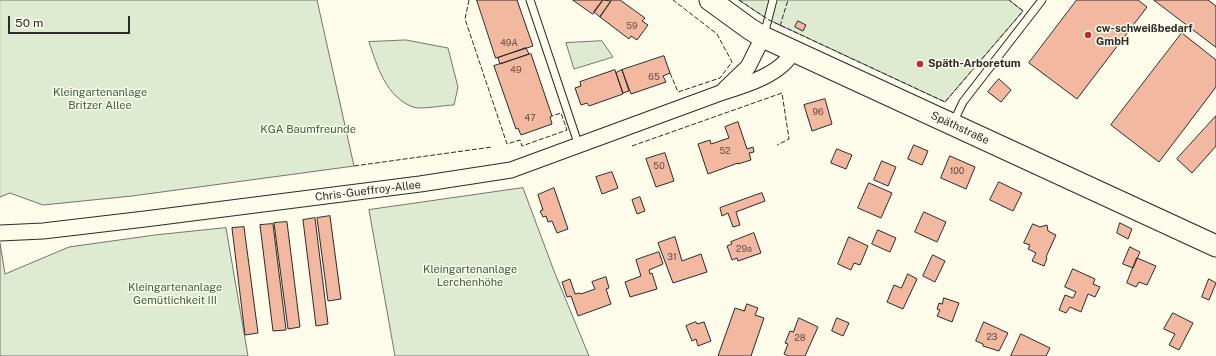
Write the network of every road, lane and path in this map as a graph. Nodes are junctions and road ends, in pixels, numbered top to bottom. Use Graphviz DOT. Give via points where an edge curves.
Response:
graph roads {
  1 [pos="530,0"];
  2 [pos="710,0"];
  3 [pos="773,0"];
  4 [pos="1042,0"];
  5 [pos="763,37"];
  6 [pos="793,51"];
  7 [pos="722,92"];
  8 [pos="953,125"];
  9 [pos="579,146"];
  10 [pos="0,233"];
  11 [pos="1216,246"];
  1 -- 9 [label="lane"];
  2 -- 5 [label="main road, Späthstraße"];
  3 -- 5 [label="lane"];
  4 -- 8 [label="lane" via="964,102"];
  5 -- 6 [label="main road, Späthstraße"];
  5 -- 7 [label="street, Chris-Gueffroy-Allee" via="748,68"];
  6 -- 7 [label="street, Chris-Gueffroy-Allee" via="783,65 744,86"];
  6 -- 8 [label="main road, Späthstraße"];
  7 -- 9 [label="street, Chris-Gueffroy-Allee"];
  8 -- 11 [label="main road, Späthstraße"];
  9 -- 10 [label="street, Chris-Gueffroy-Allee" via="511,170 488,174 153,218 43,231"];
}
